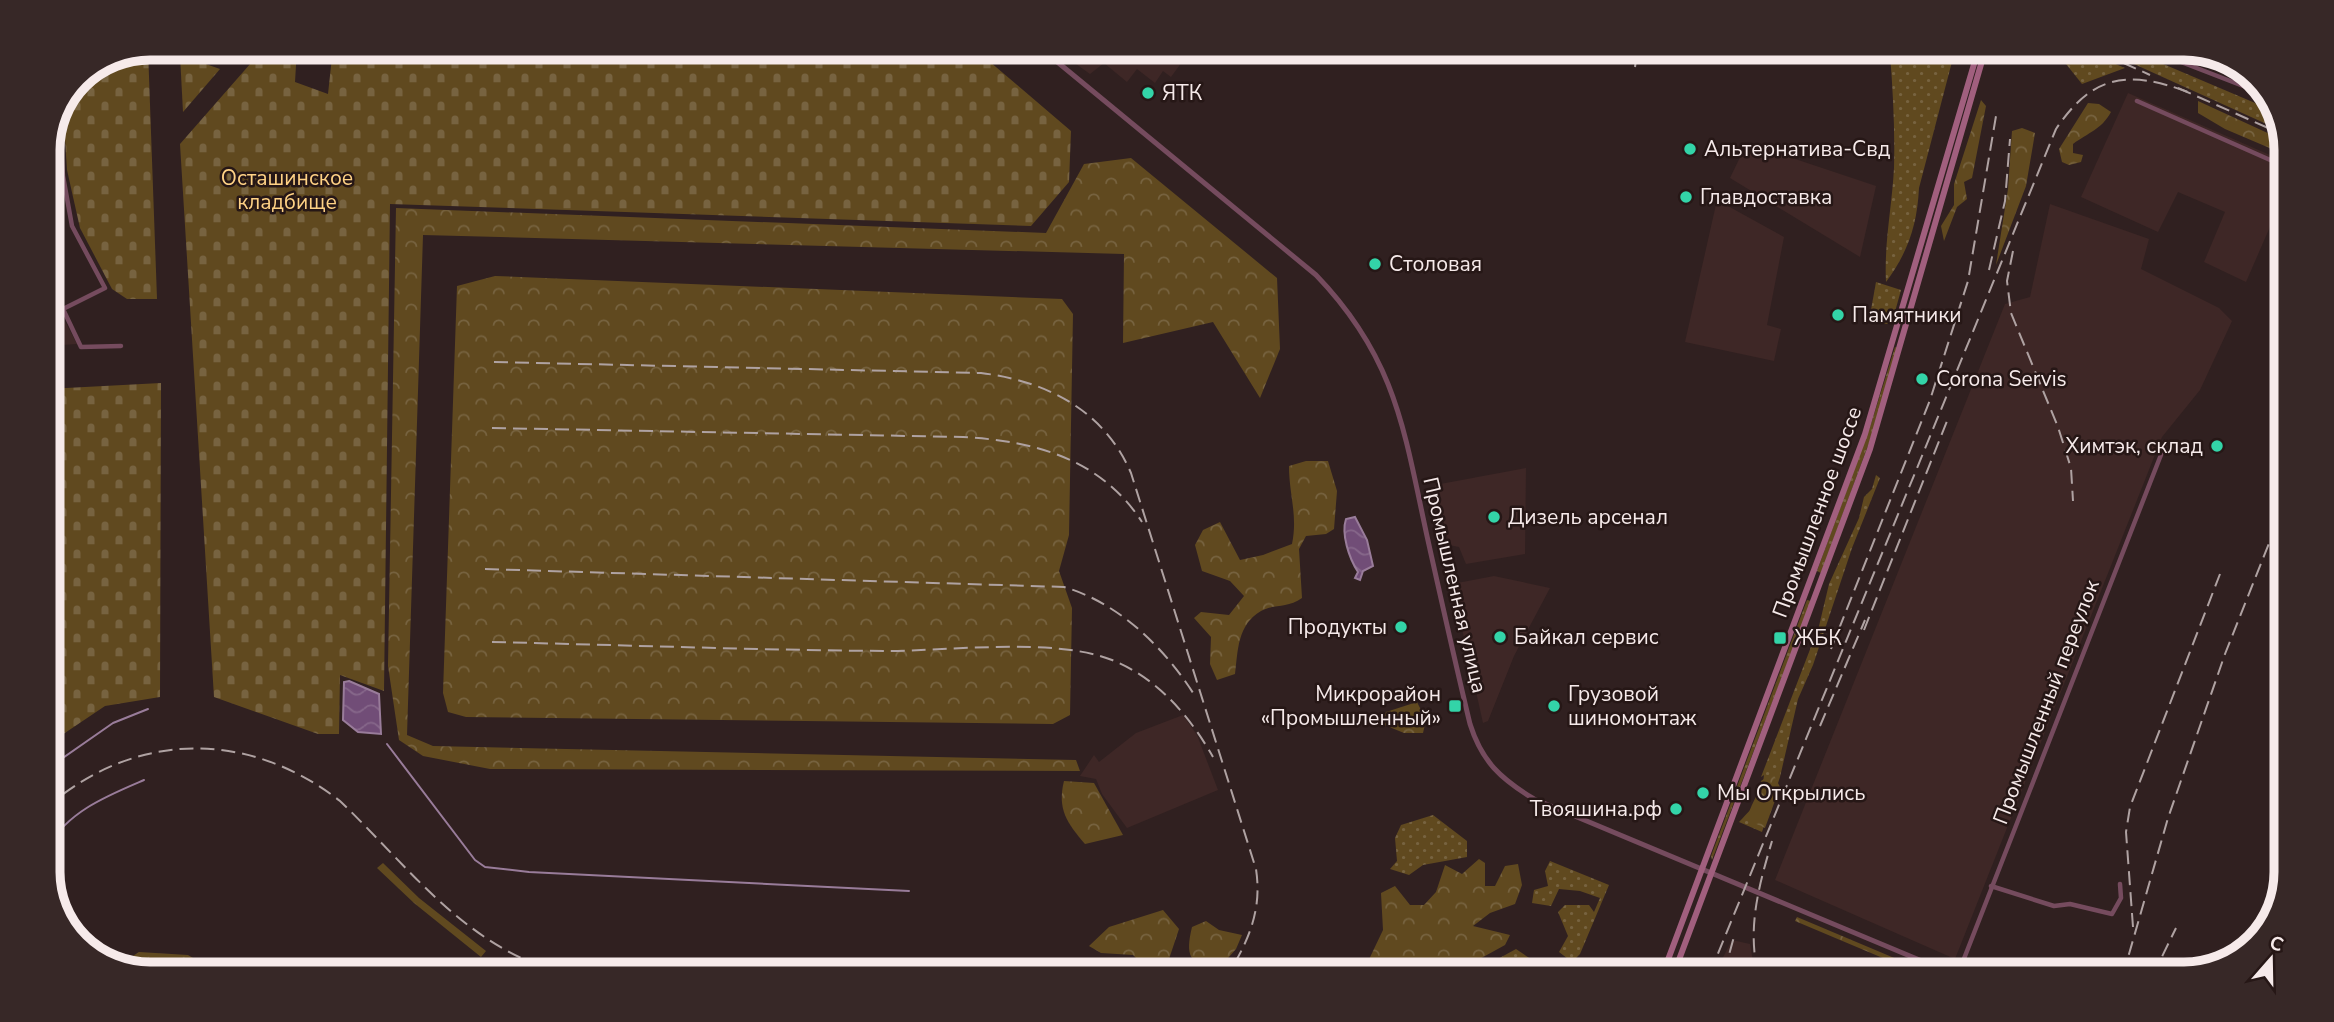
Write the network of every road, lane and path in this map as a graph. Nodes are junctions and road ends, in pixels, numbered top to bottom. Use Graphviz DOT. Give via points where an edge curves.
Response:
graph roads {
  1 [pos="1054,59"];
  2 [pos="1976,59"];
  3 [pos="1983,59"];
  4 [pos="2173,59"];
  5 [pos="2251,89"];
  6 [pos="2137,101"];
  7 [pos="61,141"];
  8 [pos="2274,162"];
  9 [pos="1895,332"];
  10 [pos="1905,335"];
  11 [pos="121,346"];
  12 [pos="2166,442"];
  13 [pos="1808,588"];
  14 [pos="1817,592"];
  15 [pos="1703,870"];
  16 [pos="1712,873"];
  17 [pos="2120,884"];
  18 [pos="1991,886"];
  19 [pos="1667,962"];
  20 [pos="1678,962"];
  21 [pos="1927,962"];
  22 [pos="1961,962"];
  1 -- 15 [label="street, Промышленная улица" via="1317,275 1377,357 1401,416 1470,724 1487,763 1534,799"];
  2 -- 9 [label="main road, Промышленное шоссе"];
  3 -- 10 [label="main road, Промышленное шоссе"];
  4 -- 5 [label="street"];
  6 -- 8 [label="street"];
  7 -- 11 [label="street" via="72,226 105,288 63,309 81,347"];
  9 -- 10 [label="main road"];
  9 -- 13 [label="main road, Промышленное шоссе" via="1865,434"];
  10 -- 14 [label="main road, Промышленное шоссе" via="1870,449"];
  12 -- 18 [label="street, Промышленный переулок"];
  13 -- 14 [label="main road"];
  13 -- 15 [label="main road, Промышленное шоссе"];
  14 -- 16 [label="main road, Промышленное шоссе"];
  15 -- 16 [label="street, Промышленная улица"];
  15 -- 19 [label="main road, Промышленное шоссе"];
  16 -- 20 [label="main road, Промышленное шоссе"];
  16 -- 21 [label="street, Промышленная улица"];
  17 -- 18 [label="street" via="2121,898 2112,914 2070,904 2054,906"];
  18 -- 22 [label="street, Промышленный переулок"];
}
